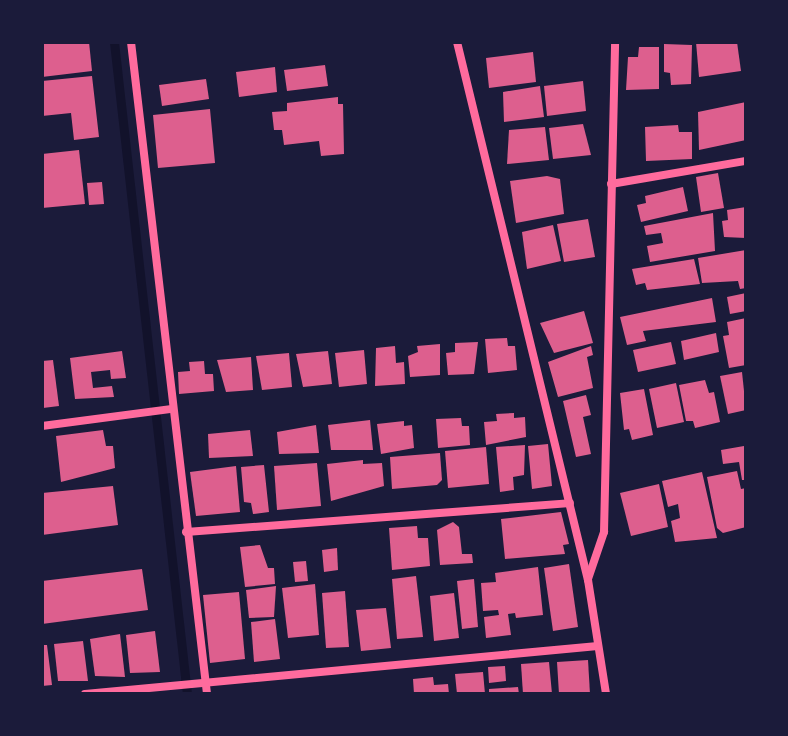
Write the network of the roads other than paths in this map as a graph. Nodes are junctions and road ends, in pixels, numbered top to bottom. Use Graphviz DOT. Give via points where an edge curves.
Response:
graph roads {
  1 [pos="131,42"];
  2 [pos="457,42"];
  3 [pos="615,42"];
  4 [pos="746,161"];
  5 [pos="611,184"];
  6 [pos="172,409"];
  7 [pos="42,426"];
  8 [pos="570,503"];
  9 [pos="186,532"];
  10 [pos="588,580"];
  11 [pos="598,646"];
  12 [pos="205,679"];
  13 [pos="85,694"];
  14 [pos="207,694"];
  15 [pos="606,694"];
  1 -- 6 [label="street"];
  2 -- 8 [label="street"];
  3 -- 5 [label="street"];
  4 -- 5 [label="street"];
  5 -- 10 [label="street" via="604,532"];
  6 -- 7 [label="street"];
  6 -- 9 [label="street"];
  8 -- 9 [label="street"];
  8 -- 10 [label="street"];
  9 -- 12 [label="street"];
  10 -- 11 [label="street"];
  11 -- 12 [label="street"];
  11 -- 15 [label="street"];
  12 -- 13 [label="street"];
  12 -- 14 [label="street"];
}
